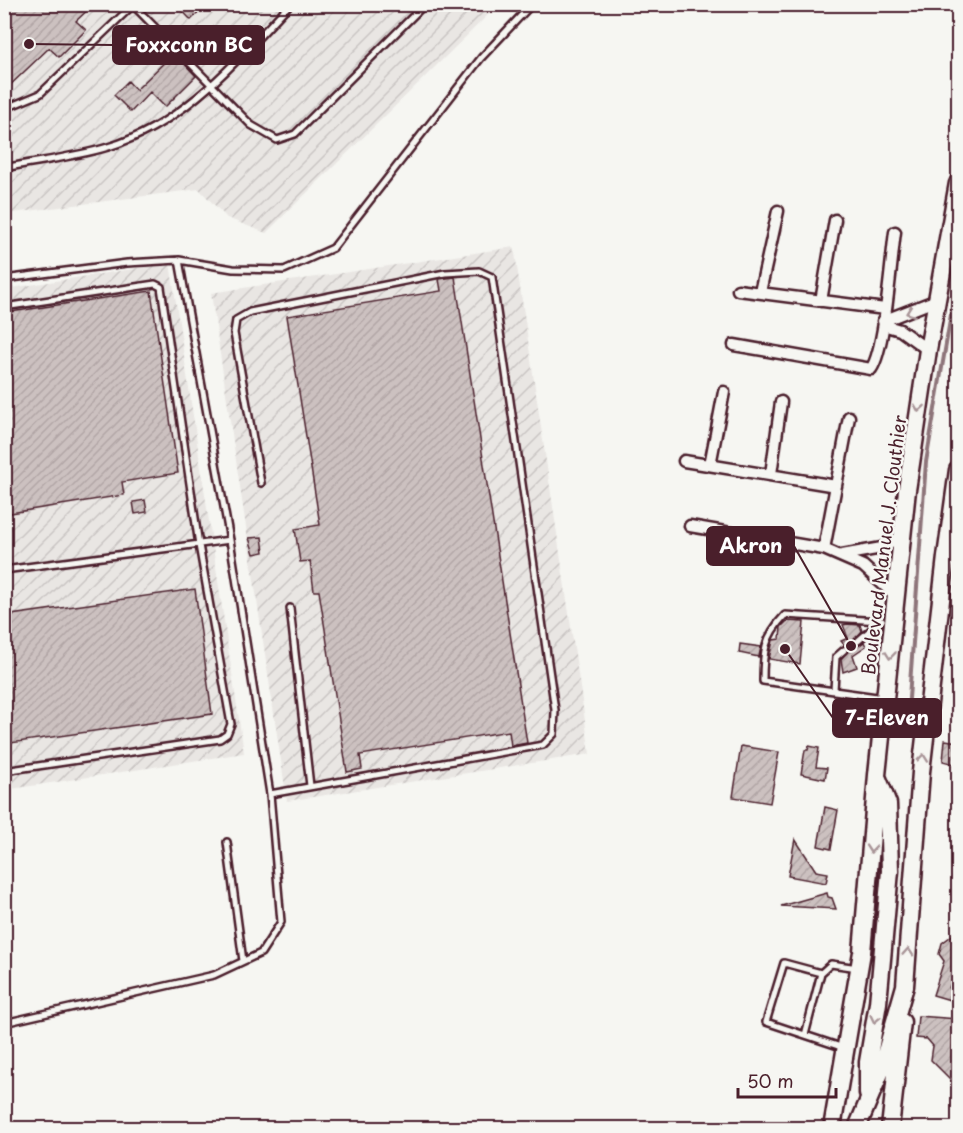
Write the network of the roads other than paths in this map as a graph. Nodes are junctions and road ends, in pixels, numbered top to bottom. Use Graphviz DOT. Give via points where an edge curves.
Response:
graph roads {
  1 [pos="290,4"];
  2 [pos="425,4"];
  3 [pos="532,4"];
  4 [pos="133,5"];
  5 [pos="212,86"];
  6 [pos="4,109"];
  7 [pos="4,168"];
  8 [pos="958,183"];
  9 [pos="778,211"];
  10 [pos="835,220"];
  11 [pos="895,232"];
  12 [pos="179,260"];
  13 [pos="4,279"];
  14 [pos="738,290"];
  15 [pos="760,292"];
  16 [pos="937,300"];
  17 [pos="821,301"];
  18 [pos="4,307"];
  19 [pos="885,309"];
  20 [pos="883,321"];
  21 [pos="734,345"];
  22 [pos="928,350"];
  23 [pos="724,393"];
  24 [pos="781,402"];
  25 [pos="849,417"];
  26 [pos="684,461"];
  27 [pos="710,465"];
  28 [pos="958,470"];
  29 [pos="771,474"];
  30 [pos="261,483"];
  31 [pos="836,486"];
  32 [pos="690,526"];
  33 [pos="903,536"];
  34 [pos="230,540"];
  35 [pos="200,545"];
  36 [pos="824,549"];
  37 [pos="839,555"];
  38 [pos="4,570"];
  39 [pos="897,597"];
  40 [pos="290,608"];
  41 [pos="887,618"];
  42 [pos="858,641"];
  43 [pos="844,650"];
  44 [pos="834,690"];
  45 [pos="885,698"];
  46 [pos="4,771"];
  47 [pos="877,775"];
  48 [pos="310,786"];
  49 [pos="270,794"];
  50 [pos="227,842"];
  51 [pos="243,961"];
  52 [pos="860,968"];
  53 [pos="821,974"];
  54 [pos="905,986"];
  55 [pos="4,1023"];
  56 [pos="805,1035"];
  57 [pos="847,1049"];
  58 [pos="868,1104"];
  59 [pos="832,1128"];
  60 [pos="857,1128"];
  61 [pos="868,1128"];
  62 [pos="890,1128"];
  1 -- 5 [label="lane"];
  2 -- 5 [label="lane" via="295,134 277,140 251,125"];
  3 -- 12 [label="lane" via="481,58 333,248 284,270"];
  4 -- 5 [label="lane"];
  4 -- 6 [label="lane" via="40,94"];
  5 -- 7 [label="lane" via="170,120 109,147"];
  8 -- 16 [label="main road, Boulevard Manuel J. Clouthier"];
  9 -- 15 [label="street"];
  10 -- 17 [label="street"];
  11 -- 19 [label="street"];
  12 -- 13 [label="lane"];
  12 -- 34 [label="lane"];
  14 -- 15 [label="street"];
  15 -- 17 [label="street"];
  16 -- 20 [label="street, one-way"];
  16 -- 22 [label="main road, Boulevard Manuel J. Clouthier"];
  17 -- 19 [label="street"];
  18 -- 35 [label="lane" via="155,284 161,287"];
  19 -- 20 [label="street"];
  20 -- 21 [label="street" via="871,369"];
  20 -- 22 [label="street"];
  22 -- 33 [label="main road, Boulevard Manuel J. Clouthier, one-way"];
  23 -- 27 [label="street"];
  24 -- 29 [label="street"];
  25 -- 31 [label="street"];
  26 -- 27 [label="street"];
  27 -- 29 [label="street"];
  54 -- 28 [label="main road, one-way" via="921,772"];
  29 -- 31 [label="street"];
  30 -- 48 [label="lane" via="234,333 236,320 250,312 445,273 479,271 492,277 555,710 554,734 543,745"];
  31 -- 36 [label="street"];
  32 -- 36 [label="street"];
  33 -- 37 [label="street" via="882,548"];
  33 -- 39 [label="main road, Boulevard Manuel J. Clouthier"];
  34 -- 35 [label="lane"];
  34 -- 49 [label="lane"];
  35 -- 38 [label="lane"];
  35 -- 46 [label="lane" via="231,724 227,734 220,739"];
  36 -- 37 [label="street"];
  37 -- 39 [label="street" via="863,566"];
  39 -- 41 [label="main road, Boulevard Manuel J. Clouthier"];
  40 -- 48 [label="lane"];
  41 -- 42 [label="lane"];
  41 -- 44 [label="lane" via="785,615 770,630 763,654 763,681"];
  41 -- 45 [label="main road, Boulevard Manuel J. Clouthier, one-way"];
  43 -- 44 [label="lane" via="836,657"];
  44 -- 45 [label="lane"];
  45 -- 47 [label="main road, Boulevard Manuel J. Clouthier"];
  47 -- 52 [label="main road, Boulevard Manuel J. Clouthier, one-way"];
  47 -- 58 [label="main road, one-way" via="888,804 890,861 878,1003 868,1062"];
  48 -- 49 [label="lane"];
  49 -- 51 [label="lane" via="281,922 261,953"];
  50 -- 51 [label="lane"];
  51 -- 55 [label="lane" via="214,975"];
  52 -- 53 [label="lane" via="831,964"];
  52 -- 57 [label="main road, Boulevard Manuel J. Clouthier"];
  53 -- 56 [label="lane"];
  53 -- 56 [label="lane" via="784,963 766,1022"];
  54 -- 58 [label="main road"];
  54 -- 62 [label="main road"];
  56 -- 57 [label="lane"];
  57 -- 59 [label="main road, Boulevard Manuel J. Clouthier"];
  58 -- 60 [label="main road"];
  58 -- 61 [label="main road"];
}
